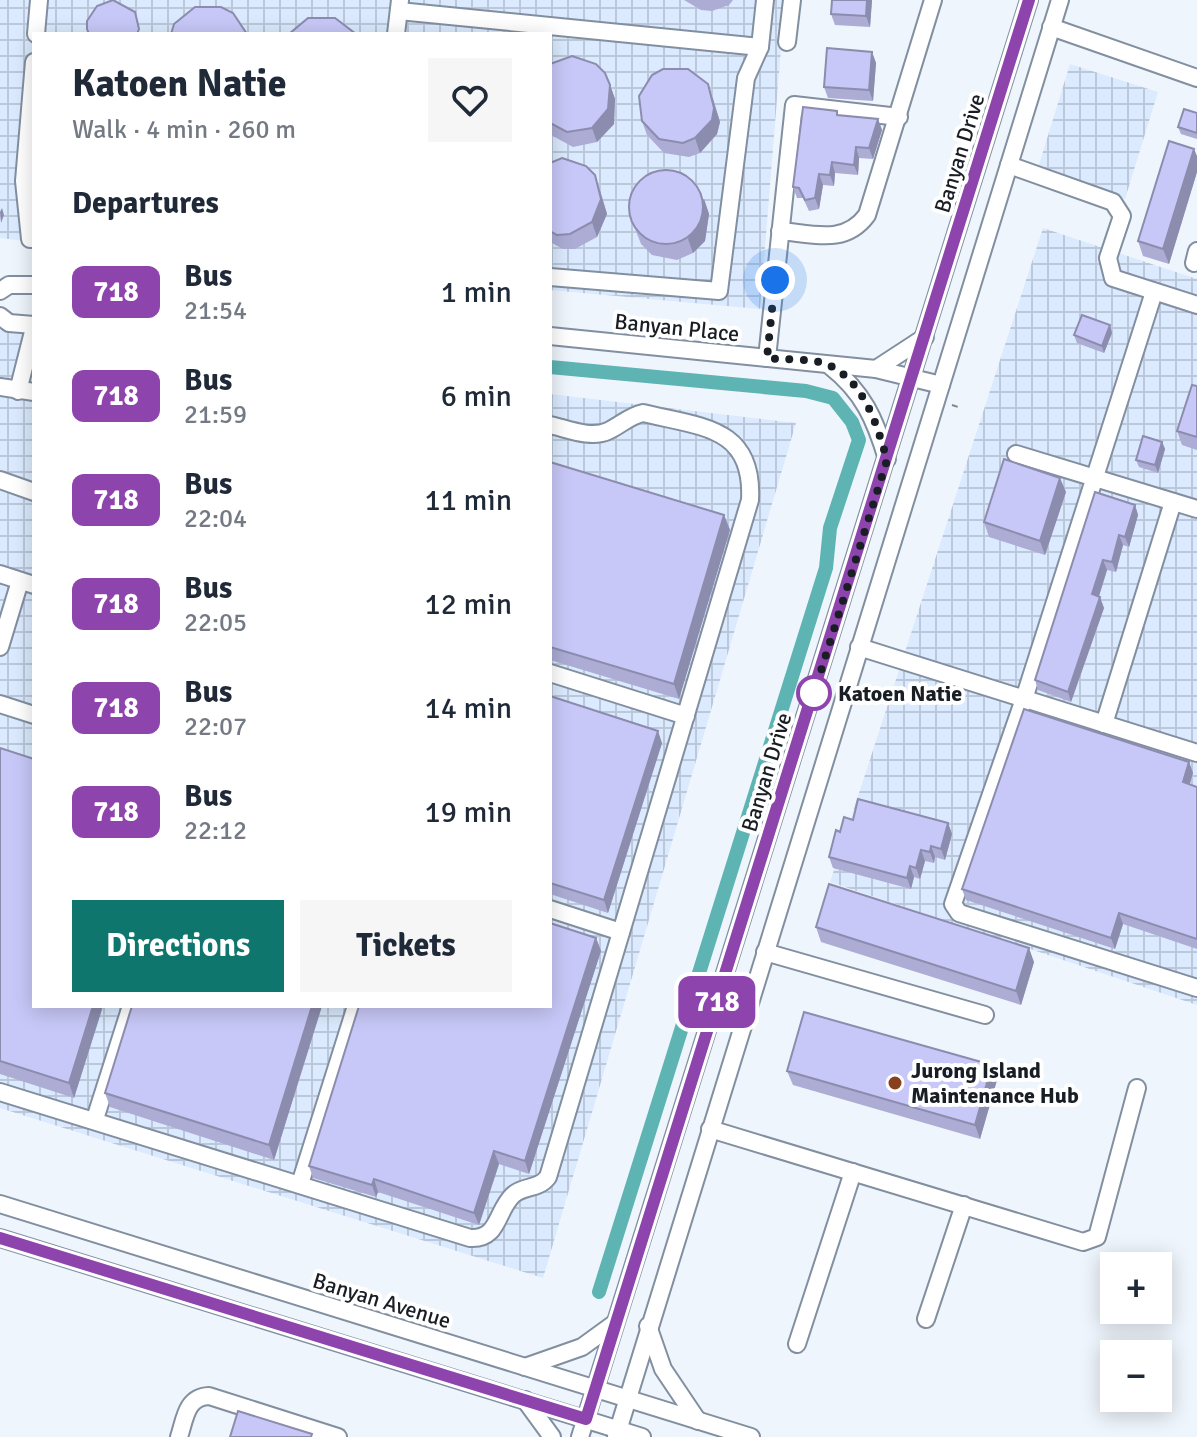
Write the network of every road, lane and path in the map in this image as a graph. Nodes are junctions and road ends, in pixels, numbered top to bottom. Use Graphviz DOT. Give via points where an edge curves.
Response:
graph roads {
  1 [pos="39,0"];
  2 [pos="765,0"];
  3 [pos="792,0"];
  4 [pos="933,0"];
  5 [pos="1029,0"];
  6 [pos="1060,0"];
  7 [pos="397,4"];
  8 [pos="1051,27"];
  9 [pos="36,32"];
  10 [pos="396,32"];
  11 [pos="787,42"];
  12 [pos="760,47"];
  13 [pos="1197,78"];
  14 [pos="32,86"];
  15 [pos="899,117"];
  16 [pos="1009,165"];
  17 [pos="780,231"];
  18 [pos="32,239"];
  19 [pos="552,277"];
  20 [pos="32,285"];
  21 [pos="0,291"];
  22 [pos="1154,292"];
  23 [pos="1197,305"];
  24 [pos="0,316"];
  25 [pos="32,326"];
  26 [pos="552,336"];
  27 [pos="925,337"];
  28 [pos="32,342"];
  29 [pos="767,358"];
  30 [pos="828,365"];
  31 [pos="876,369"];
  32 [pos="914,377"];
  33 [pos="941,385"];
  34 [pos="0,387"];
  35 [pos="26,392"];
  36 [pos="552,425"];
  37 [pos="1016,454"];
  38 [pos="887,460"];
  39 [pos="1094,478"];
  40 [pos="0,480"];
  41 [pos="32,491"];
  42 [pos="1173,502"];
  43 [pos="1197,509"];
  44 [pos="0,574"];
  45 [pos="27,583"];
  46 [pos="0,647"];
  47 [pos="859,647"];
  48 [pos="552,674"];
  49 [pos="1024,699"];
  50 [pos="0,704"];
  51 [pos="32,714"];
  52 [pos="686,716"];
  53 [pos="1104,724"];
  54 [pos="1197,753"];
  55 [pos="552,910"];
  56 [pos="621,932"];
  57 [pos="765,952"];
  58 [pos="1197,988"];
  59 [pos="130,1008"];
  60 [pos="355,1008"];
  61 [pos="985,1015"];
  62 [pos="1137,1088"];
  63 [pos="0,1092"];
  64 [pos="95,1119"];
  65 [pos="710,1129"];
  66 [pos="853,1172"];
  67 [pos="300,1184"];
  68 [pos="0,1204"];
  69 [pos="964,1205"];
  70 [pos="0,1238"];
  71 [pos="926,1319"];
  72 [pos="616,1323"];
  73 [pos="648,1326"];
  74 [pos="797,1344"];
  75 [pos="524,1367"];
  76 [pos="595,1389"];
  77 [pos="524,1399"];
  78 [pos="626,1399"];
  79 [pos="586,1419"];
  80 [pos="698,1421"];
  81 [pos="617,1433"];
  82 [pos="179,1437"];
  83 [pos="338,1437"];
  84 [pos="552,1437"];
  85 [pos="580,1437"];
  86 [pos="642,1437"];
  87 [pos="751,1437"];
  1 -- 9 [label="street"];
  2 -- 12 [label="street"];
  3 -- 11 [label="street"];
  4 -- 15 [label="street"];
  5 -- 27 [label="street, Banyan Drive"];
  6 -- 8 [label="street"];
  7 -- 10 [label="street"];
  7 -- 12 [label="street"];
  8 -- 13 [label="street"];
  8 -- 16 [label="street"];
  12 -- 19 [label="street" via="746,78 719,291"];
  14 -- 18 [label="street" via="24,181"];
  15 -- 17 [label="street" via="867,215 858,227 836,237"];
  15 -- 17 [label="street" via="794,105"];
  16 -- 22 [label="street" via="1119,207 1122,216 1108,258 1109,272"];
  16 -- 33 [label="street"];
  17 -- 29 [label="street"];
  20 -- 21 [label="street" via="9,285"];
  22 -- 23 [label="street"];
  22 -- 39 [label="street"];
  24 -- 25 [label="street" via="9,323"];
  26 -- 29 [label="street, Banyan Place"];
  27 -- 31 [label="street"];
  27 -- 32 [label="street, Banyan Drive"];
  28 -- 35 [label="street"];
  29 -- 30 [label="street, Banyan Place"];
  30 -- 31 [label="street, Banyan Place"];
  30 -- 38 [label="street" via="862,396"];
  31 -- 32 [label="street, Banyan Place"];
  32 -- 33 [label="street, Banyan Place"];
  32 -- 38 [label="street, Banyan Drive"];
  33 -- 47 [label="street"];
  34 -- 35 [label="street"];
  36 -- 52 [label="street" via="604,433 643,413 722,432 745,460 750,500"];
  37 -- 39 [label="street"];
  38 -- 72 [label="street, Banyan Drive"];
  39 -- 42 [label="street"];
  39 -- 49 [label="street"];
  40 -- 41 [label="street"];
  42 -- 43 [label="street"];
  42 -- 53 [label="street"];
  44 -- 45 [label="street"];
  45 -- 46 [label="street"];
  47 -- 49 [label="street"];
  47 -- 57 [label="street"];
  48 -- 52 [label="street"];
  49 -- 53 [label="street"];
  49 -- 58 [label="street" via="954,909"];
  50 -- 51 [label="street"];
  52 -- 56 [label="street"];
  53 -- 54 [label="street"];
  55 -- 56 [label="street"];
  56 -- 67 [label="street" via="548,1177 542,1185 512,1196 490,1234 470,1238"];
  57 -- 61 [label="street"];
  57 -- 65 [label="street"];
  59 -- 64 [label="street"];
  60 -- 67 [label="street"];
  62 -- 69 [label="street" via="1097,1237 1083,1242"];
  63 -- 64 [label="street"];
  64 -- 67 [label="street"];
  65 -- 66 [label="street"];
  65 -- 73 [label="street"];
  66 -- 69 [label="street"];
  66 -- 74 [label="street"];
  68 -- 75 [label="street, Banyan Avenue"];
  69 -- 71 [label="street"];
  70 -- 77 [label="street"];
  72 -- 75 [label="street" via="582,1347"];
  72 -- 76 [label="street, Banyan Drive"];
  73 -- 78 [label="street"];
  73 -- 80 [label="street" via="663,1369"];
  75 -- 76 [label="street, Banyan Avenue"];
  76 -- 78 [label="street, Banyan Avenue"];
  76 -- 79 [label="street, Banyan Drive"];
  77 -- 79 [label="street"];
  77 -- 84 [label="street"];
  78 -- 80 [label="street, Banyan Avenue"];
  78 -- 81 [label="street"];
  79 -- 81 [label="street"];
  79 -- 85 [label="street, Banyan Drive"];
  80 -- 87 [label="street, Banyan Avenue"];
  81 -- 86 [label="street"];
  82 -- 83 [label="street" via="189,1405 203,1396"];
}
